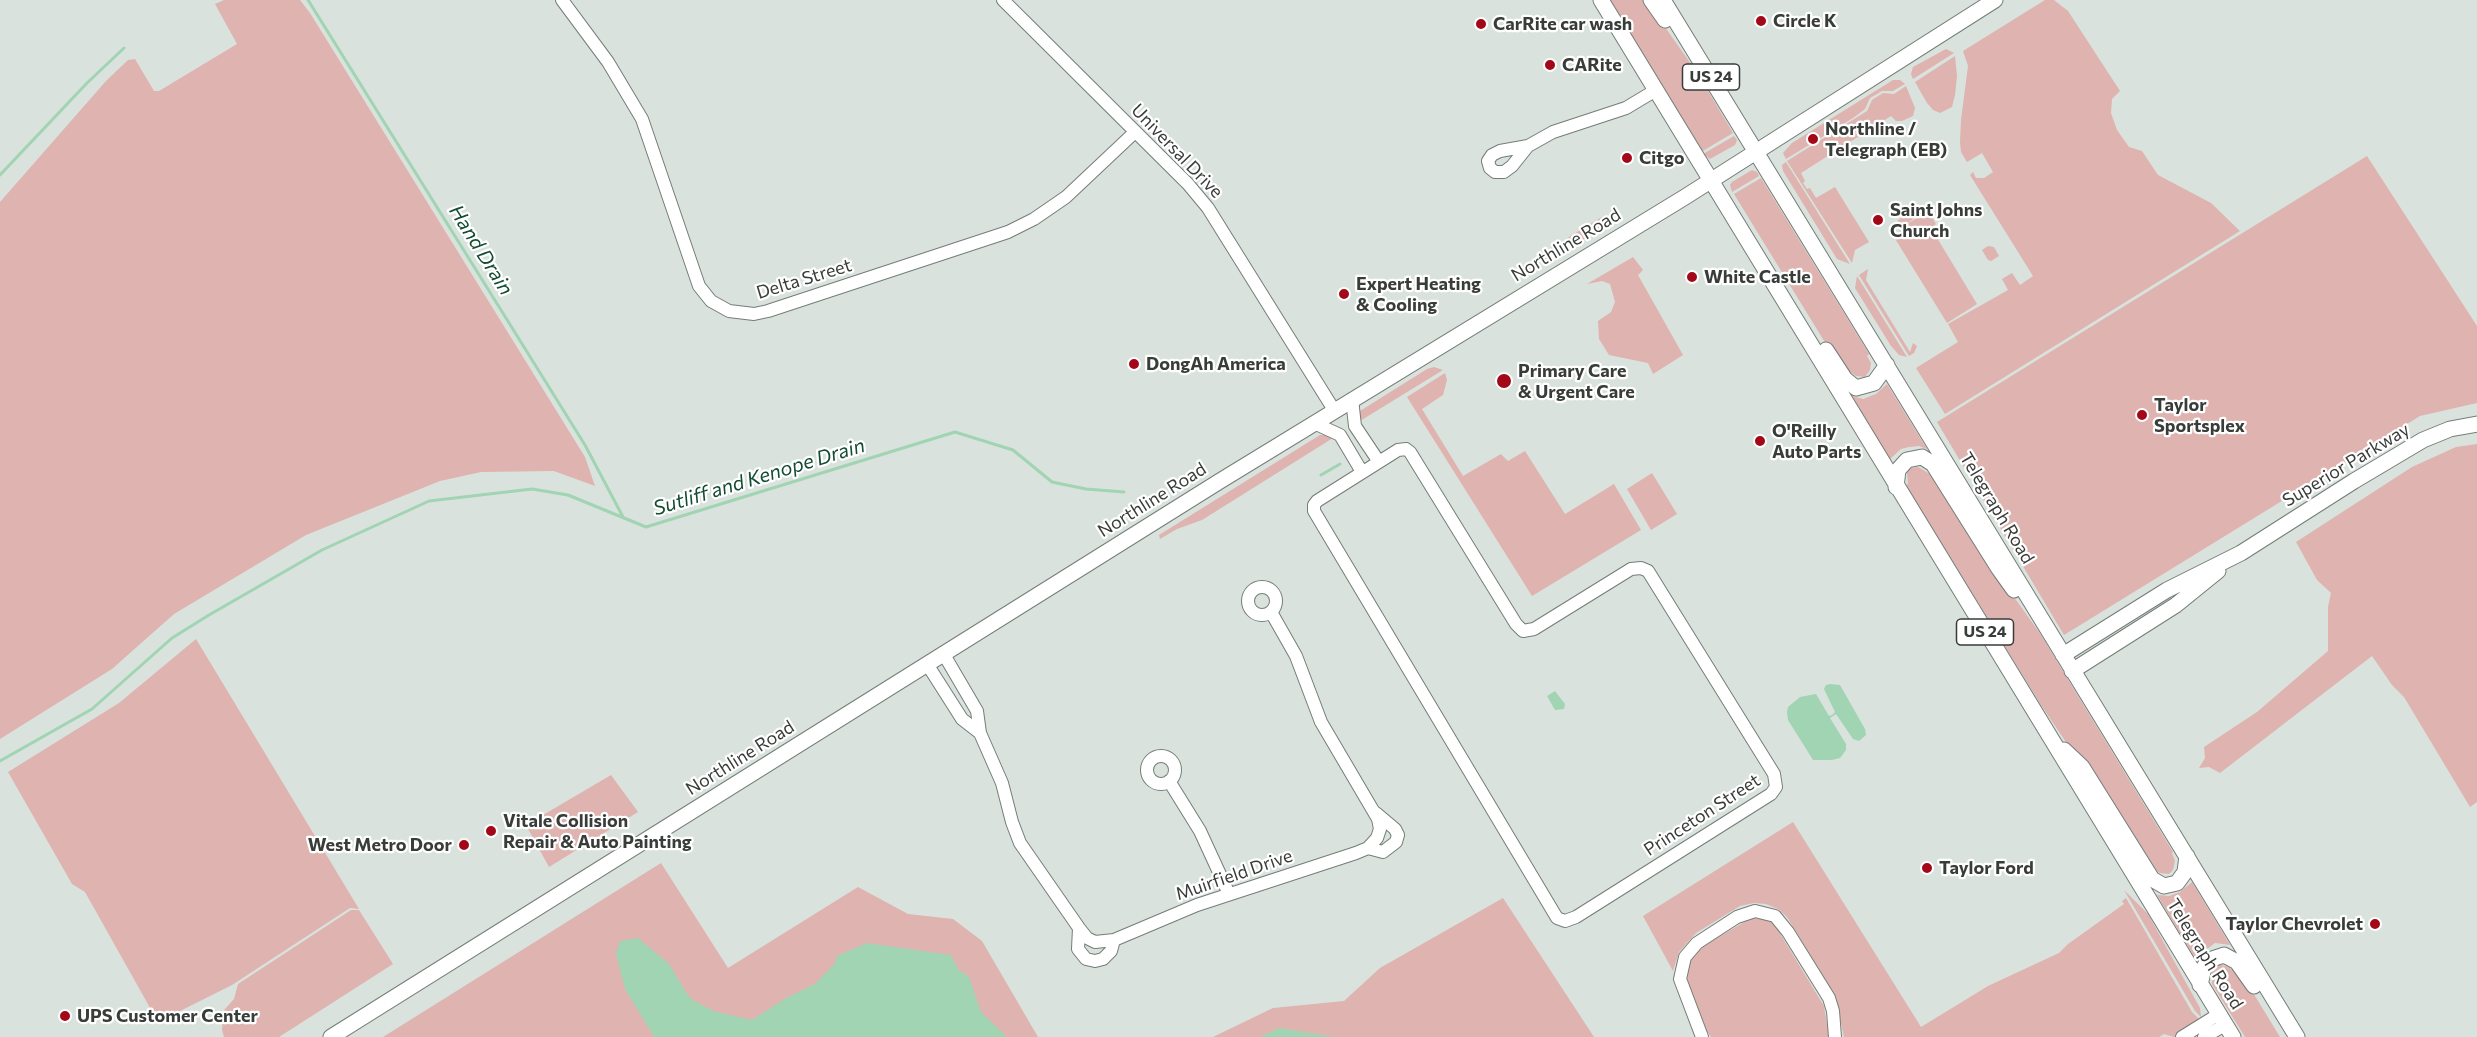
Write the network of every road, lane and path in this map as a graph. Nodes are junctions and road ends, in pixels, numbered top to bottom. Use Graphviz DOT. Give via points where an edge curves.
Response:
graph roads {
  1 [pos="562,0"];
  2 [pos="1003,0"];
  3 [pos="1601,0"];
  4 [pos="1651,0"];
  5 [pos="1663,0"];
  6 [pos="1995,0"];
  7 [pos="1694,49"];
  8 [pos="1656,90"];
  9 [pos="1135,132"];
  10 [pos="1528,146"];
  11 [pos="1756,150"];
  12 [pos="1711,179"];
  13 [pos="1730,210"];
  14 [pos="1887,365"];
  15 [pos="1352,399"];
  16 [pos="1334,410"];
  17 [pos="1314,423"];
  18 [pos="2477,424"];
  19 [pos="1379,462"];
  20 [pos="1362,472"];
  21 [pos="1896,487"];
  22 [pos="2241,553"];
  23 [pos="2035,608"];
  24 [pos="1271,612"];
  25 [pos="943,653"];
  26 [pos="2063,655"];
  27 [pos="927,664"];
  28 [pos="2072,670"];
  29 [pos="2046,730"];
  30 [pos="980,733"];
  31 [pos="1169,781"];
  32 [pos="1376,813"];
  33 [pos="1368,848"];
  34 [pos="2187,856"];
  35 [pos="1229,894"];
  36 [pos="1079,928"];
  37 [pos="1114,940"];
  38 [pos="2200,985"];
  39 [pos="2226,1025"];
  40 [pos="331,1037"];
  41 [pos="1702,1037"];
  42 [pos="1835,1037"];
  43 [pos="2182,1037"];
  44 [pos="2204,1037"];
  45 [pos="2285,1037"];
  46 [pos="2297,1037"];
  1 -- 9 [label="street, Delta Street" via="608,63 642,119 699,286 711,301 729,311 768,311 1008,232 1066,197"];
  2 -- 9 [label="street, Universal Drive"];
  3 -- 8 [label="main road, Telegraph Road / US 24"];
  4 -- 7 [label="main road" via="1681,43"];
  5 -- 7 [label="main road, Telegraph Road / US 24"];
  6 -- 11 [label="main road, Northline Road"];
  7 -- 11 [label="main road, Telegraph Road / US 24"];
  8 -- 10 [label="street" via="1626,108 1553,132"];
  8 -- 12 [label="main road, Telegraph Road / US 24"];
  9 -- 16 [label="street, Universal Drive" via="1208,208"];
  11 -- 12 [label="main road, Northline Road"];
  11 -- 14 [label="main road, Telegraph Road / US 24"];
  12 -- 13 [label="main road, Telegraph Road / US 24"];
  12 -- 15 [label="main road, Northline Road"];
  13 -- 14 [label="main road" via="1751,229 1851,385 1856,388 1874,383"];
  13 -- 21 [label="main road, Telegraph Road / US 24"];
  14 -- 23 [label="main road, Telegraph Road / US 24"];
  15 -- 16 [label="main road, Northline Road"];
  15 -- 19 [label="street" via="1355,426"];
  16 -- 17 [label="main road, Northline Road"];
  17 -- 20 [label="street" via="1340,435"];
  17 -- 25 [label="main road, Northline Road"];
  18 -- 22 [label="main road, Superior Parkway" via="2423,440"];
  19 -- 20 [label="street, Princeton Street"];
  19 -- 20 [label="street, Princeton Street" via="1398,450 1410,452 1523,631 1534,629 1631,569 1648,571 1774,774 1776,787 1772,794 1576,917 1565,921 1557,918 1314,511 1317,501"];
  21 -- 23 [label="main road" via="1898,470 1907,460 1922,457 1933,464 1999,569 2014,590"];
  21 -- 29 [label="main road, Telegraph Road / US 24"];
  22 -- 26 [label="main road, Superior Parkway" via="2167,590"];
  22 -- 28 [label="main road, Superior Parkway" via="2176,605"];
  23 -- 26 [label="main road, Telegraph Road / US 24"];
  24 -- 32 [label="street" via="1296,656 1321,722"];
  25 -- 27 [label="main road, Northline Road"];
  25 -- 30 [label="street" via="977,711"];
  26 -- 28 [label="main road, Telegraph Road / US 24"];
  27 -- 30 [label="street" via="962,720"];
  27 -- 40 [label="main road, Northline Road"];
  28 -- 34 [label="main road, Telegraph Road / US 24"];
  29 -- 34 [label="main road" via="2082,767 2152,879 2164,886 2177,883 2186,872"];
  29 -- 38 [label="main road, Telegraph Road / US 24"];
  30 -- 36 [label="street" via="998,773 1020,843"];
  31 -- 35 [label="street" via="1200,831"];
  32 -- 33 [label="street" via="1380,829"];
  32 -- 33 [label="street, Muirfield Drive" via="1398,835 1396,842 1383,852"];
  33 -- 35 [label="street, Muirfield Drive"];
  34 -- 46 [label="main road, Telegraph Road / US 24"];
  35 -- 37 [label="street, Muirfield Drive"];
  36 -- 37 [label="street" via="1095,942"];
  36 -- 37 [label="street, Muirfield Drive" via="1078,949 1086,959 1103,959"];
  38 -- 39 [label="main road, Telegraph Road / US 24"];
  38 -- 45 [label="main road" via="2209,960 2216,956 2231,957 2246,971"];
  39 -- 43 [label="street"];
  39 -- 44 [label="street"];
  41 -- 42 [label="street" via="1680,980 1685,957 1697,943 1737,917 1755,911 1775,916 1788,932 1829,998"];
}
